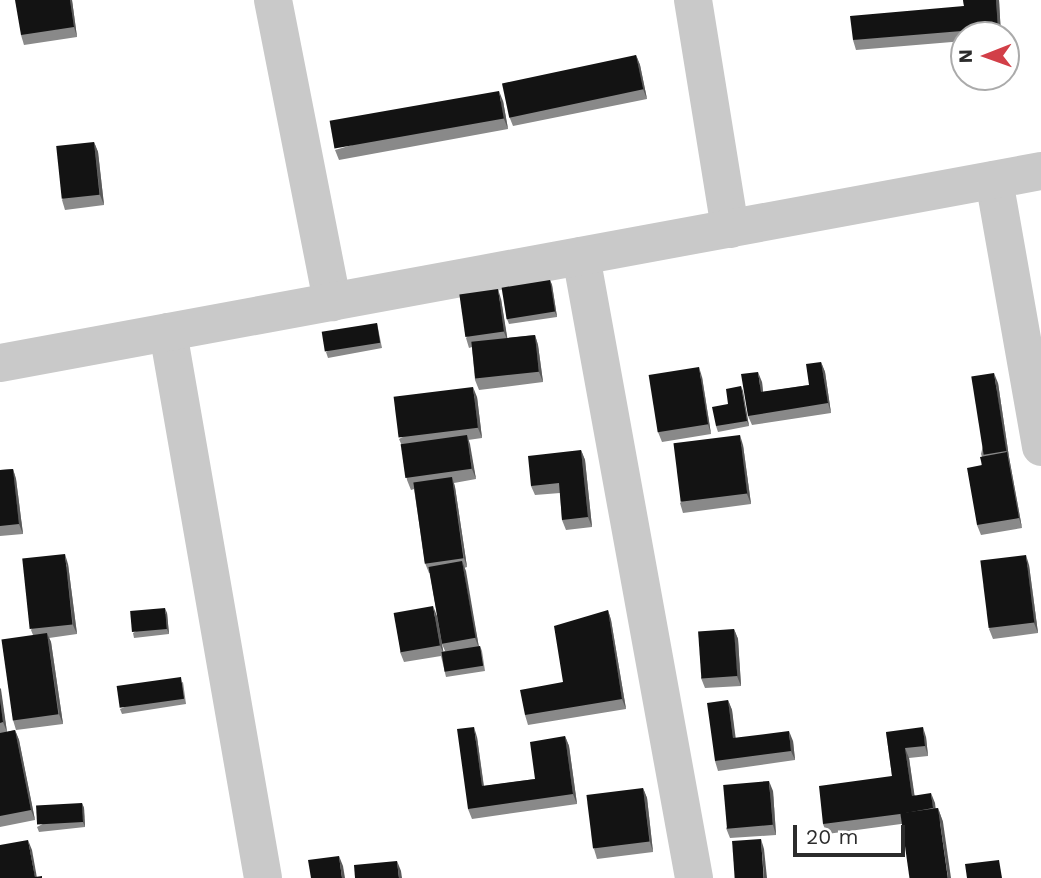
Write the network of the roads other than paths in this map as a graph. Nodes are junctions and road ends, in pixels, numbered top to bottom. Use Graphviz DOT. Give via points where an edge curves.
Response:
graph roads {
  1 [pos="273,0"];
  2 [pos="693,0"];
  3 [pos="1041,171"];
  4 [pos="994,180"];
  5 [pos="730,229"];
  6 [pos="581,256"];
  7 [pos="332,302"];
  8 [pos="168,332"];
  9 [pos="0,363"];
  10 [pos="1041,447"];
  11 [pos="263,878"];
  12 [pos="694,878"];
  1 -- 7 [label="street"];
  2 -- 5 [label="street"];
  3 -- 4 [label="street"];
  4 -- 5 [label="street"];
  4 -- 10 [label="street"];
  5 -- 6 [label="street"];
  6 -- 7 [label="street"];
  6 -- 12 [label="street"];
  7 -- 8 [label="street"];
  8 -- 9 [label="street"];
  8 -- 11 [label="street"];
}
